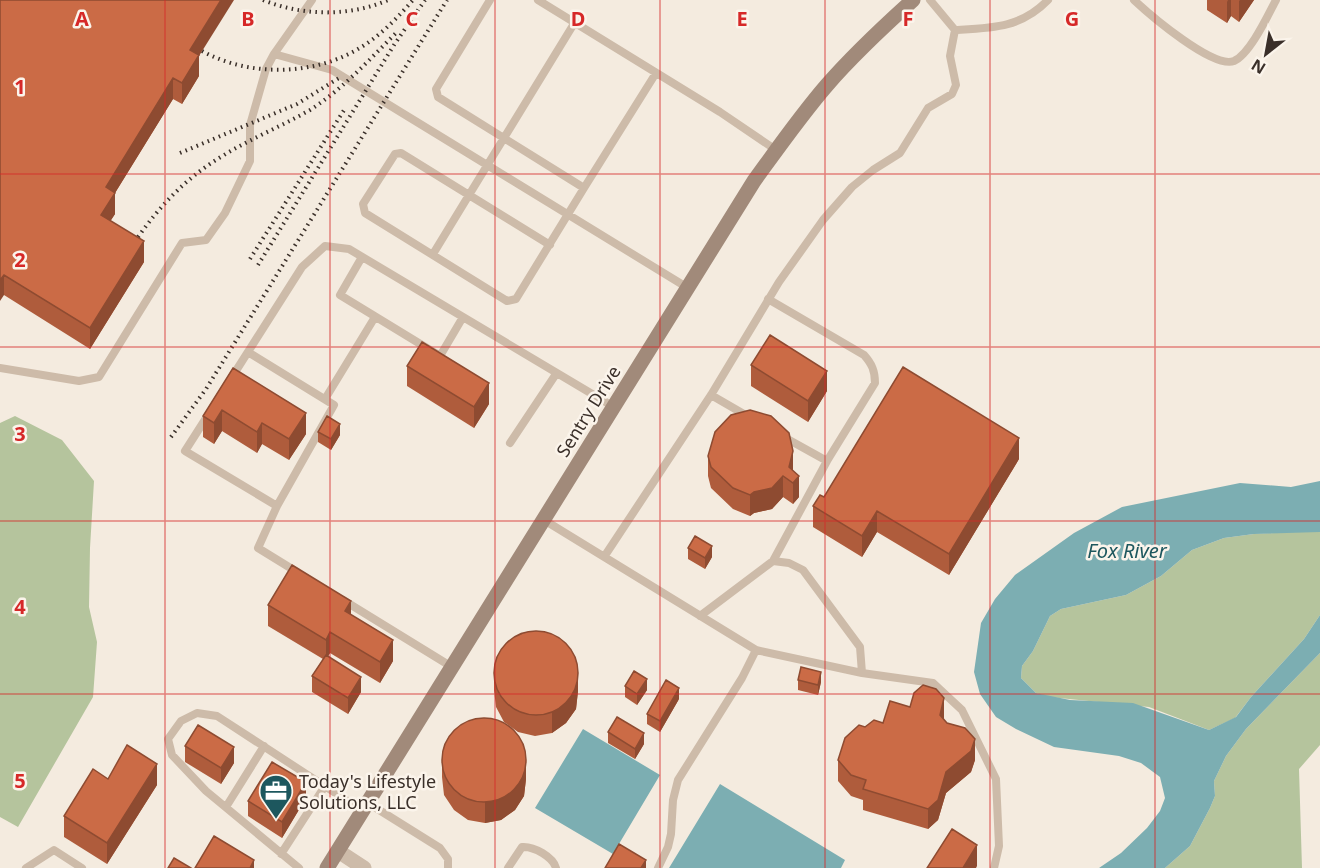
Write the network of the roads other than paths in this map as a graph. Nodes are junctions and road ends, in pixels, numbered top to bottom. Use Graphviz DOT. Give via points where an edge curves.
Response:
graph roads {
  1 [pos="312,0"];
  2 [pos="490,0"];
  3 [pos="538,0"];
  4 [pos="914,0"];
  5 [pos="930,0"];
  6 [pos="1048,0"];
  7 [pos="1134,0"];
  8 [pos="1276,0"];
  9 [pos="575,22"];
  10 [pos="955,30"];
  11 [pos="274,54"];
  12 [pos="656,73"];
  13 [pos="503,138"];
  14 [pos="776,150"];
  15 [pos="487,165"];
  16 [pos="584,188"];
  17 [pos="469,195"];
  18 [pos="568,214"];
  19 [pos="550,245"];
  20 [pos="433,254"];
  21 [pos="362,257"];
  22 [pos="688,288"];
  23 [pos="768,300"];
  24 [pos="375,317"];
  25 [pos="463,317"];
  26 [pos="248,352"];
  27 [pos="0,368"];
  28 [pos="556,374"];
  29 [pos="229,382"];
  30 [pos="711,395"];
  31 [pos="325,399"];
  32 [pos="614,407"];
  33 [pos="210,412"];
  34 [pos="759,423"];
  35 [pos="778,434"];
  36 [pos="510,443"];
  37 [pos="827,461"];
  38 [pos="277,506"];
  39 [pos="544,520"];
  40 [pos="604,557"];
  41 [pos="773,561"];
  42 [pos="304,576"];
  43 [pos="331,593"];
  44 [pos="700,616"];
  45 [pos="756,650"];
  46 [pos="452,667"];
  47 [pos="862,674"];
  48 [pos="264,746"];
  49 [pos="325,786"];
  50 [pos="226,807"];
  51 [pos="365,807"];
  52 [pos="338,851"];
  53 [pos="281,854"];
  54 [pos="26,868"];
  55 [pos="82,868"];
  56 [pos="299,868"];
  57 [pos="327,868"];
  58 [pos="364,868"];
  59 [pos="448,868"];
  60 [pos="508,868"];
  61 [pos="556,868"];
  62 [pos="658,868"];
  63 [pos="994,868"];
  1 -- 11 [label="lane"];
  2 -- 13 [label="lane" via="435,89 438,97"];
  3 -- 9 [label="lane"];
  4 -- 14 [label="street, Sentry Drive" via="827,85"];
  5 -- 10 [label="lane"];
  6 -- 10 [label="lane" via="1011,25"];
  7 -- 8 [label="lane" via="1172,34 1224,62 1235,60 1247,49"];
  9 -- 12 [label="lane"];
  9 -- 13 [label="lane"];
  10 -- 23 [label="lane" via="950,56 956,85 952,93 928,108 900,153 852,187 823,220"];
  11 -- 15 [label="lane" via="332,70"];
  11 -- 27 [label="lane" via="249,125 250,162 225,213 206,240 182,243 99,376 79,381"];
  12 -- 14 [label="lane"];
  12 -- 16 [label="lane"];
  13 -- 15 [label="lane"];
  13 -- 16 [label="lane"];
  14 -- 22 [label="street, Sentry Drive"];
  15 -- 17 [label="lane"];
  15 -- 18 [label="lane"];
  16 -- 18 [label="lane"];
  17 -- 19 [label="lane"];
  17 -- 20 [label="lane"];
  17 -- 20 [label="lane" via="401,153 395,154 363,204 365,213"];
  18 -- 19 [label="lane"];
  18 -- 22 [label="lane"];
  19 -- 20 [label="lane" via="516,299 507,301"];
  21 -- 24 [label="lane" via="340,295"];
  21 -- 25 [label="lane"];
  21 -- 26 [label="lane" via="349,249 325,246 302,267"];
  22 -- 32 [label="street, Sentry Drive"];
  23 -- 30 [label="lane"];
  23 -- 37 [label="lane" via="864,355 872,364 875,383"];
  24 -- 25 [label="lane" via="440,356"];
  24 -- 31 [label="lane"];
  25 -- 28 [label="lane"];
  26 -- 29 [label="lane"];
  26 -- 31 [label="lane"];
  28 -- 32 [label="lane"];
  28 -- 36 [label="lane"];
  30 -- 34 [label="lane"];
  30 -- 40 [label="lane"];
  31 -- 38 [label="lane" via="334,405"];
  32 -- 39 [label="street, Sentry Drive"];
  33 -- 38 [label="lane" via="185,451"];
  35 -- 37 [label="lane"];
  37 -- 41 [label="lane"];
  38 -- 42 [label="lane" via="258,549"];
  39 -- 40 [label="lane"];
  39 -- 46 [label="street, Sentry Drive"];
  40 -- 44 [label="lane"];
  41 -- 44 [label="lane"];
  41 -- 47 [label="lane" via="803,570 860,647"];
  43 -- 46 [label="lane"];
  44 -- 45 [label="lane"];
  45 -- 47 [label="lane"];
  45 -- 62 [label="lane" via="678,780 668,848"];
  46 -- 51 [label="street, Sentry Drive"];
  47 -- 63 [label="lane" via="933,683 962,710 996,779 999,846"];
  48 -- 49 [label="lane"];
  48 -- 50 [label="lane"];
  48 -- 50 [label="lane" via="217,716 197,713 181,721 168,739 172,755"];
  49 -- 51 [label="lane"];
  49 -- 53 [label="lane"];
  50 -- 53 [label="lane"];
  51 -- 52 [label="street, Sentry Drive"];
  51 -- 59 [label="lane" via="440,848 448,859"];
  52 -- 57 [label="street, Sentry Drive"];
  52 -- 58 [label="street"];
  53 -- 56 [label="lane"];
  54 -- 55 [label="lane" via="54,850"];
  60 -- 61 [label="lane" via="522,847 527,847 552,860"];
}
